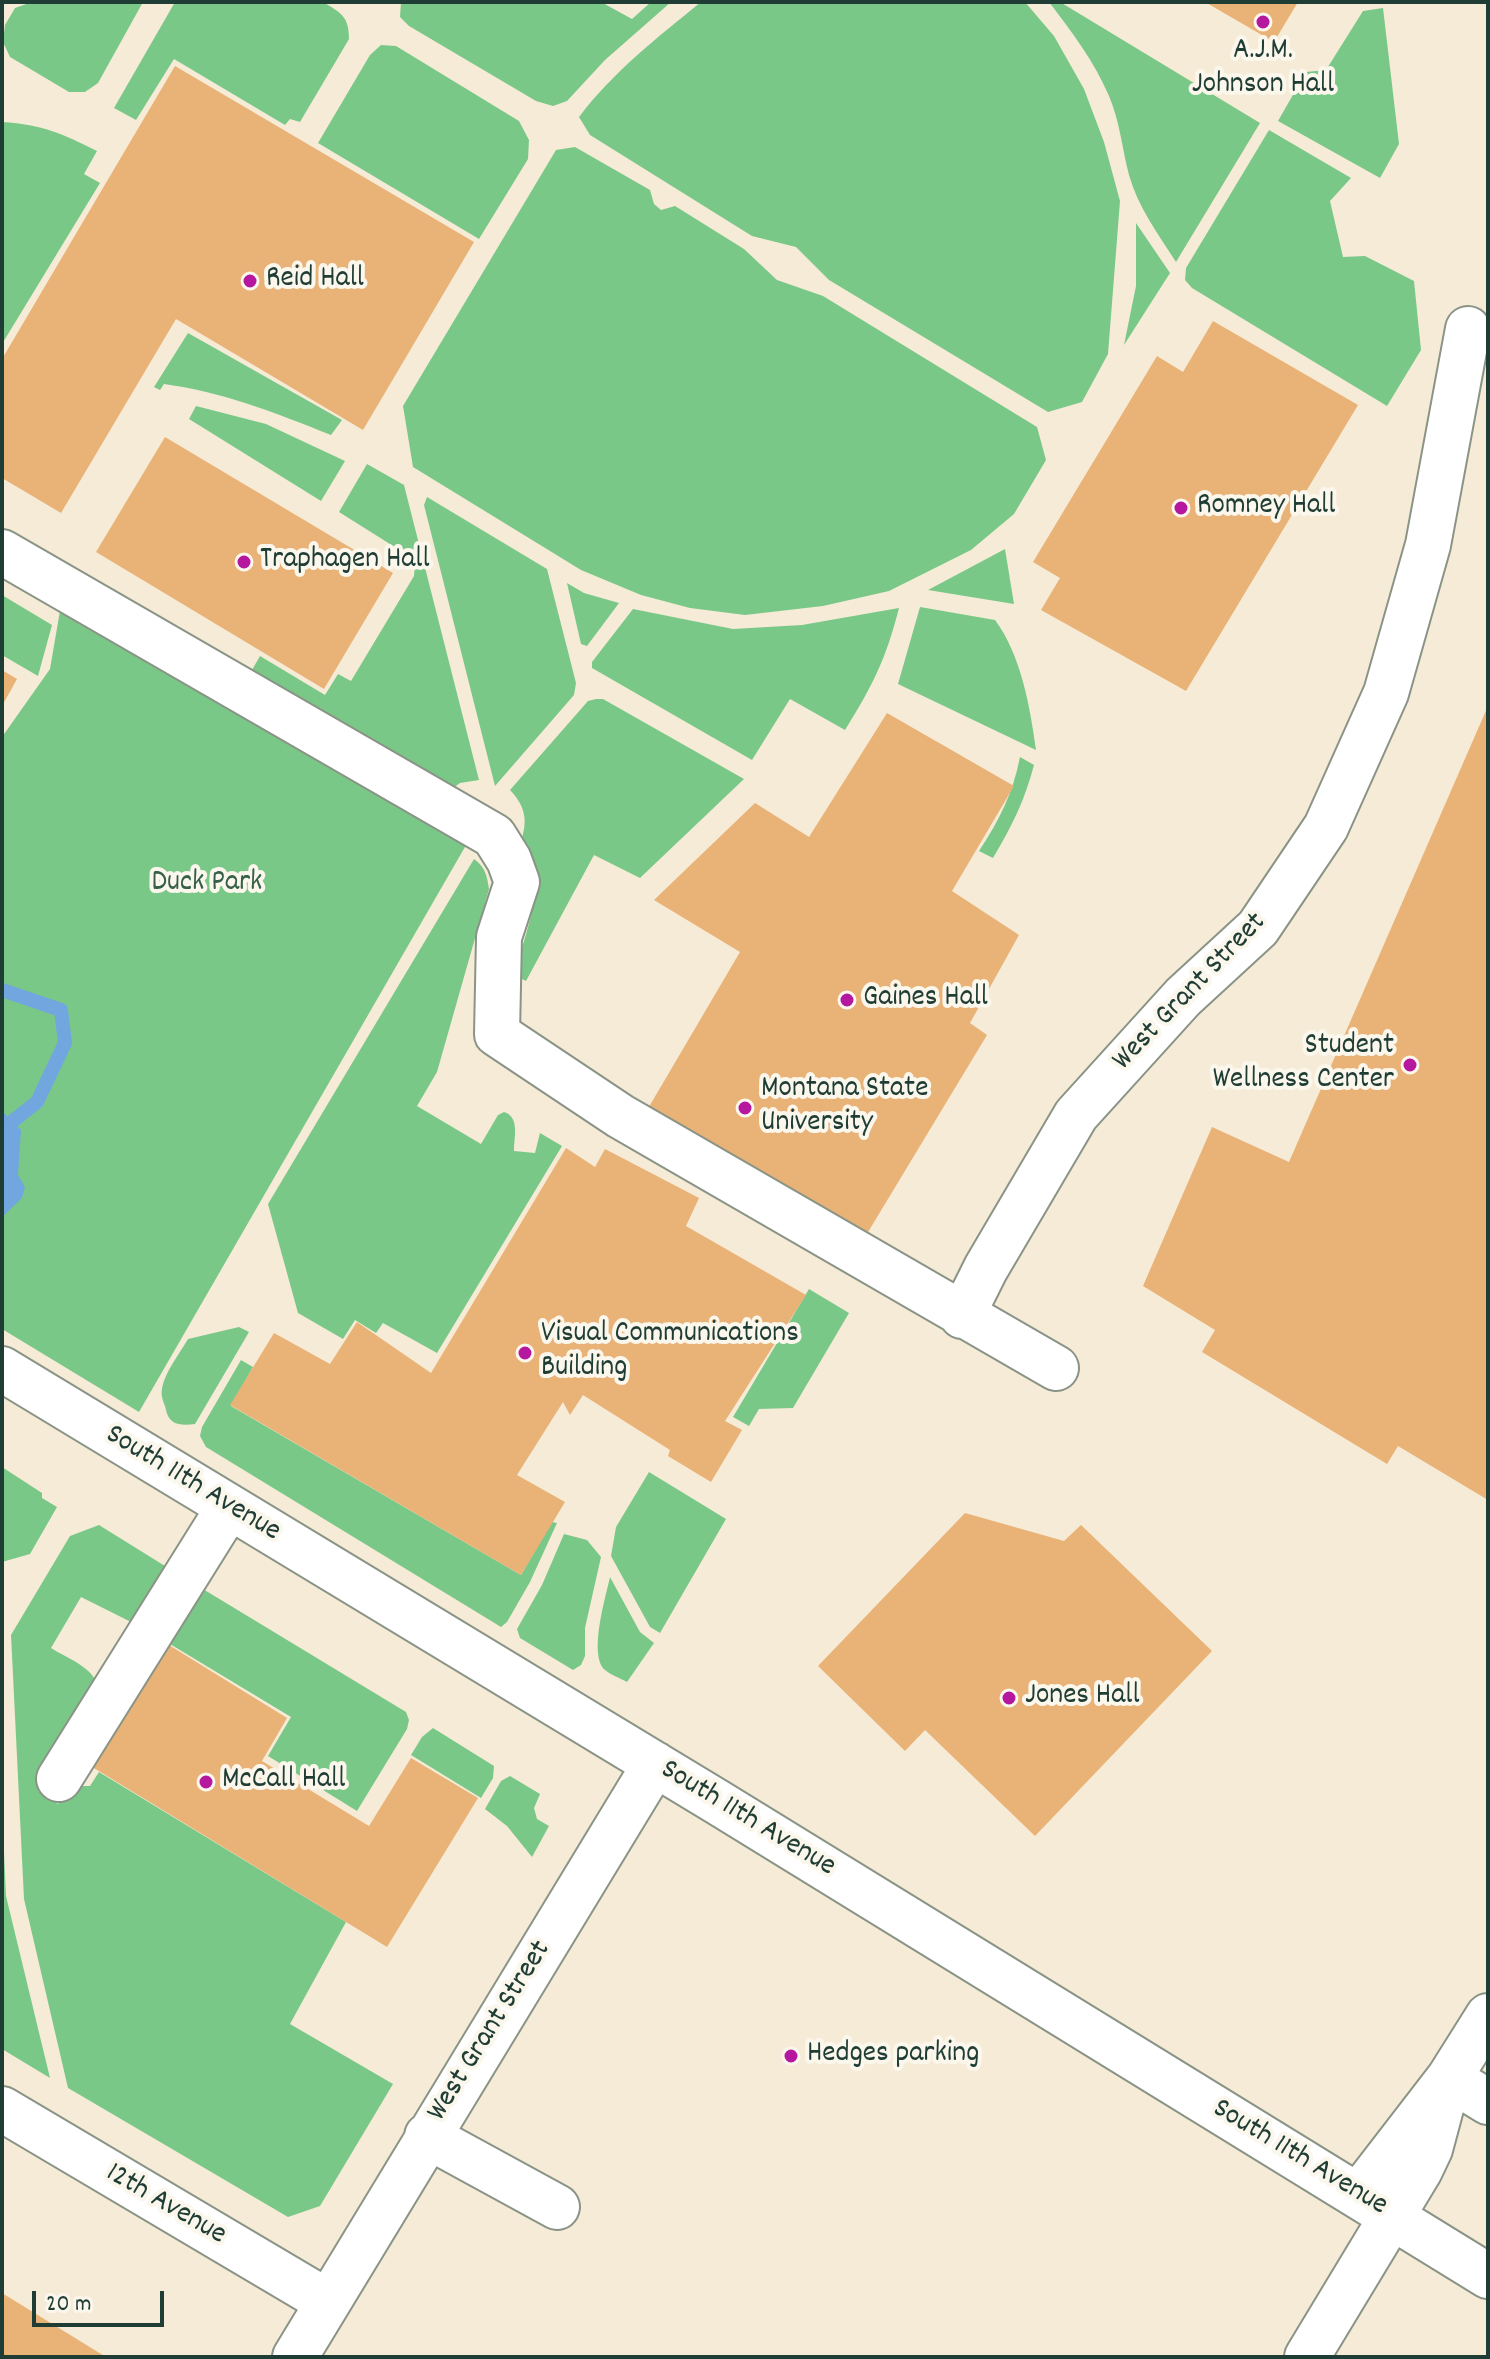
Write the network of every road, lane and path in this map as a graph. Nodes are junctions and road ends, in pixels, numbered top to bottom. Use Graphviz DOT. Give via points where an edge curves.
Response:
graph roads {
  1 [pos="1468,329"];
  2 [pos="2,552"];
  3 [pos="962,1316"];
  4 [pos="1056,1368"];
  5 [pos="2,1369"];
  6 [pos="229,1507"];
  7 [pos="655,1764"];
  8 [pos="59,1779"];
  9 [pos="1488,2016"];
  10 [pos="1449,2078"];
  11 [pos="1488,2102"];
  12 [pos="2,2109"];
  13 [pos="427,2136"];
  14 [pos="1374,2205"];
  15 [pos="557,2207"];
  16 [pos="1488,2276"];
  17 [pos="328,2302"];
  18 [pos="295,2357"];
  19 [pos="1307,2357"];
  1 -- 3 [label="street, West Grant Street" via="1428,545 1386,693 1326,827 1258,928 1183,997 1076,1115"];
  2 -- 3 [label="street" via="494,836 517,882 499,937 497,1034 620,1116"];
  3 -- 4 [label="street"];
  5 -- 6 [label="street, South 11th Avenue"];
  6 -- 7 [label="street, South 11th Avenue"];
  6 -- 8 [label="street"];
  7 -- 13 [label="street, West Grant Street"];
  7 -- 14 [label="street, South 11th Avenue"];
  9 -- 10 [label="street"];
  10 -- 11 [label="street"];
  10 -- 14 [label="street" via="1420,2170"];
  12 -- 17 [label="street, 12th Avenue"];
  13 -- 15 [label="street"];
  13 -- 17 [label="street, West Grant Street"];
  14 -- 16 [label="street, South 11th Avenue"];
  14 -- 19 [label="street"];
  17 -- 18 [label="street, West Grant Street"];
}
